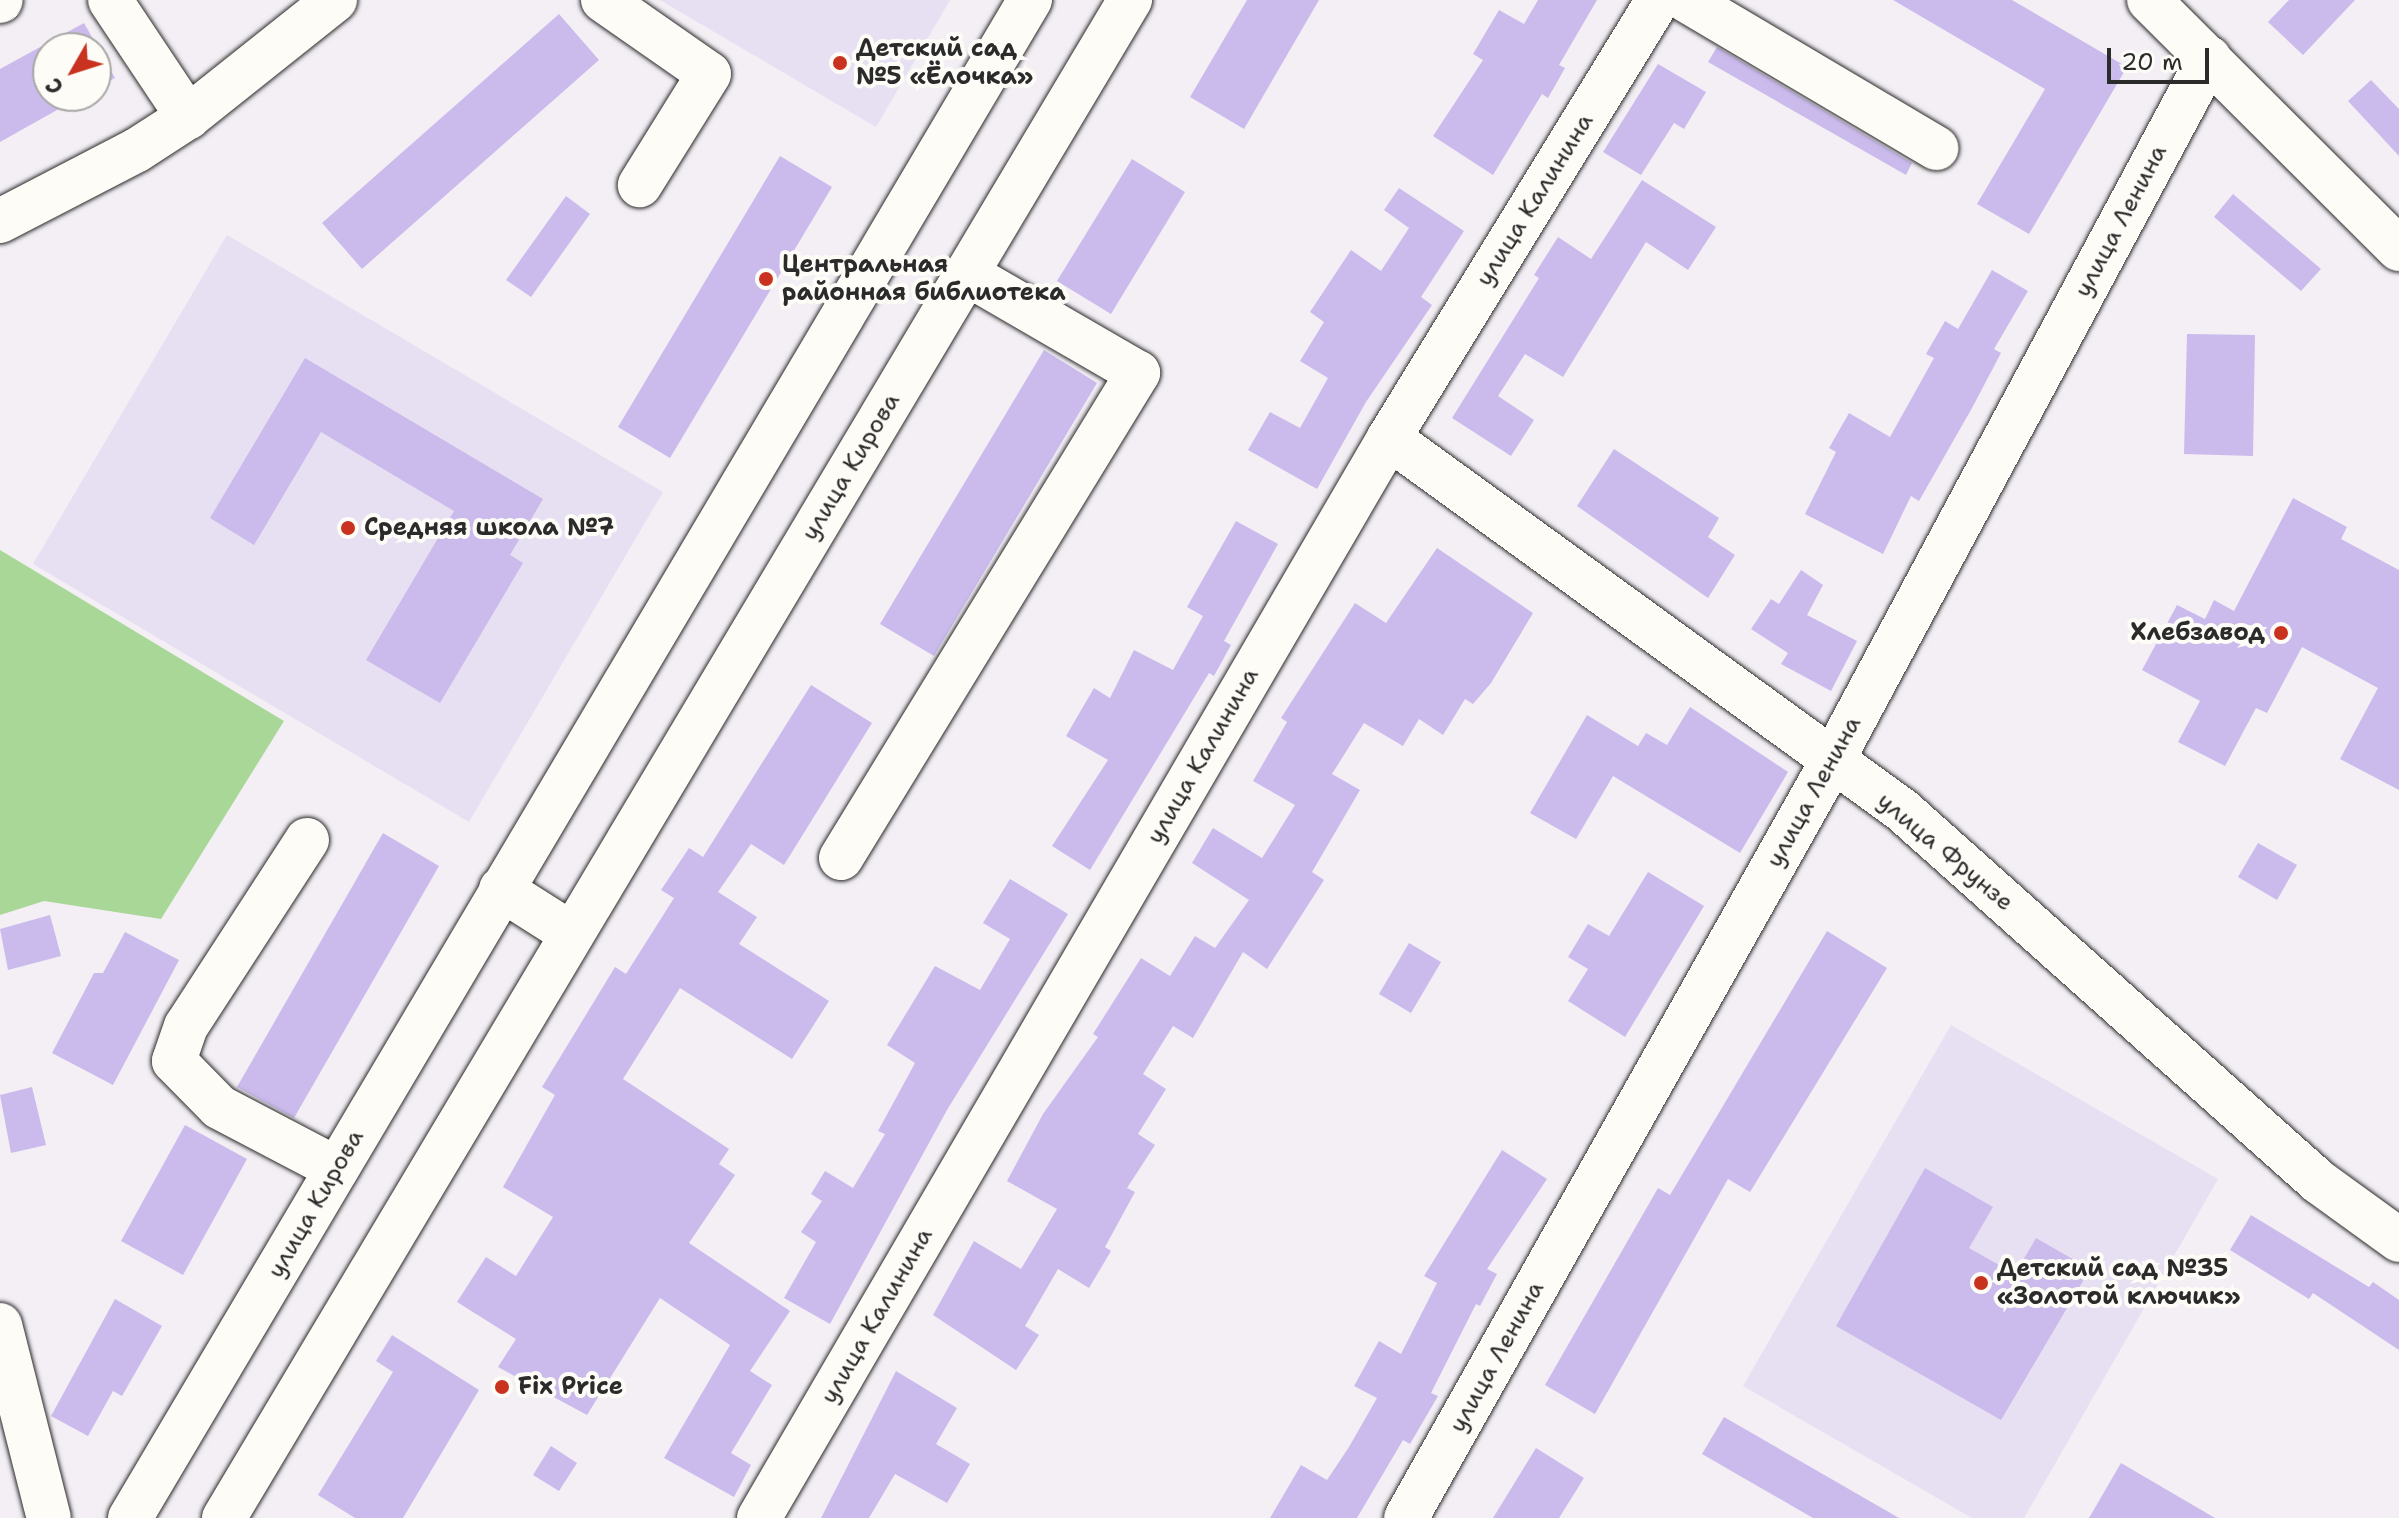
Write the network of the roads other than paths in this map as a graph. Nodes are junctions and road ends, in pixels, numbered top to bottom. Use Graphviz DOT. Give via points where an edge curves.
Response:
graph roads {
  1 [pos="110,0"];
  2 [pos="335,0"];
  3 [pos="603,0"];
  4 [pos="1030,0"];
  5 [pos="1130,0"];
  6 [pos="1658,0"];
  7 [pos="1686,0"];
  8 [pos="2149,0"];
  9 [pos="2209,58"];
  10 [pos="188,117"];
  11 [pos="1936,148"];
  12 [pos="640,185"];
  13 [pos="0,221"];
  14 [pos="2399,249"];
  15 [pos="967,274"];
  16 [pos="1389,438"];
  17 [pos="1831,763"];
  18 [pos="307,840"];
  19 [pos="841,858"];
  20 [pos="501,889"];
  21 [pos="572,934"];
  22 [pos="337,1169"];
  23 [pos="2399,1240"];
  24 [pos="0,1325"];
  25 [pos="49,1518"];
  26 [pos="130,1518"];
  27 [pos="224,1518"];
  28 [pos="759,1518"];
  29 [pos="1406,1518"];
  1 -- 10 [label="street"];
  2 -- 10 [label="street"];
  3 -- 12 [label="street" via="709,74"];
  4 -- 20 [label="street, улица Кирова"];
  5 -- 15 [label="street, улица Кирова"];
  6 -- 16 [label="street, улица Калинина"];
  7 -- 11 [label="street"];
  8 -- 9 [label="street"];
  9 -- 14 [label="street"];
  9 -- 17 [label="street, улица Ленина"];
  10 -- 13 [label="street" via="137,150"];
  15 -- 19 [label="street" via="1138,373"];
  15 -- 21 [label="street, улица Кирова"];
  16 -- 17 [label="street, улица Фрунзе"];
  16 -- 28 [label="street, улица Калинина"];
  17 -- 23 [label="street, улица Фрунзе" via="1902,810 2319,1182"];
  17 -- 29 [label="street, улица Ленина"];
  18 -- 22 [label="street" via="186,1026 174,1061 219,1107"];
  20 -- 21 [label="street"];
  20 -- 22 [label="street, улица Кирова"];
  21 -- 27 [label="street, улица Кирова"];
  22 -- 26 [label="street, улица Кирова"];
  24 -- 25 [label="street"];
}
